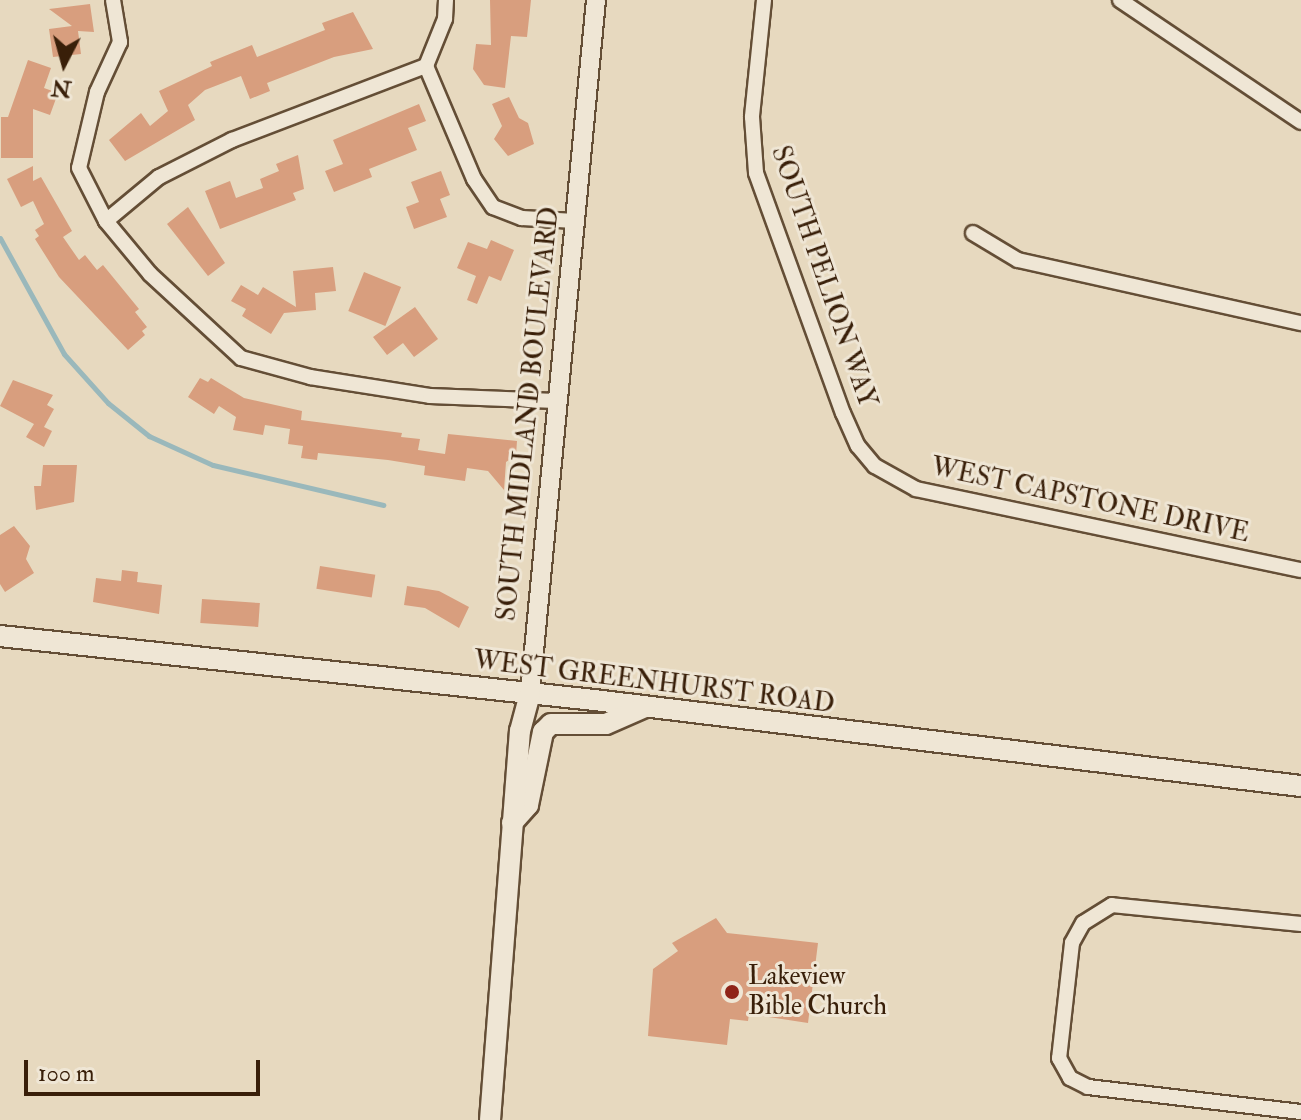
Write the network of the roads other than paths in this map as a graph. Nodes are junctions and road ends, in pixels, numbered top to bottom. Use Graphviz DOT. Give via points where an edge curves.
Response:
graph roads {
  1 [pos="113,0"];
  2 [pos="446,0"];
  3 [pos="596,0"];
  4 [pos="764,0"];
  5 [pos="1120,0"];
  6 [pos="426,66"];
  7 [pos="1301,122"];
  8 [pos="106,221"];
  9 [pos="575,221"];
  10 [pos="973,233"];
  11 [pos="1301,323"];
  12 [pos="556,401"];
  13 [pos="875,466"];
  14 [pos="1301,570"];
  15 [pos="0,636"];
  16 [pos="530,693"];
  17 [pos="645,707"];
  18 [pos="1301,786"];
  19 [pos="512,823"];
  20 [pos="1301,924"];
  21 [pos="1301,1112"];
  22 [pos="490,1120"];
  1 -- 8 [label="street" via="120,42 97,92 79,168"];
  2 -- 6 [label="street" via="445,19"];
  3 -- 9 [label="street, SOUTH MIDLAND BOULEVARD"];
  4 -- 13 [label="street, SOUTH PELION WAY" via="752,117 756,173 843,413 858,446"];
  5 -- 7 [label="street"];
  6 -- 8 [label="street" via="232,140 159,177"];
  6 -- 9 [label="street" via="474,179 493,207 522,218"];
  8 -- 12 [label="street" via="150,274 241,358 310,377 430,396"];
  9 -- 12 [label="street, SOUTH MIDLAND BOULEVARD"];
  10 -- 11 [label="street" via="1018,260"];
  12 -- 16 [label="street, SOUTH MIDLAND BOULEVARD"];
  13 -- 14 [label="street, WEST CAPSTONE DRIVE" via="916,489"];
  15 -- 16 [label="main road, WEST GREENHURST ROAD"];
  16 -- 17 [label="main road, WEST GREENHURST ROAD"];
  16 -- 19 [label="main road, SOUTH MIDLAND BOULEVARD" via="520,731"];
  17 -- 18 [label="main road, WEST GREENHURST ROAD"];
  17 -- 19 [label="main road" via="606,724 551,724 543,732 528,805"];
  19 -- 22 [label="main road, SOUTH MIDLAND BOULEVARD" via="508,933"];
  20 -- 21 [label="street" via="1112,905 1083,923 1072,943 1059,1058 1070,1078 1088,1087"];
}
